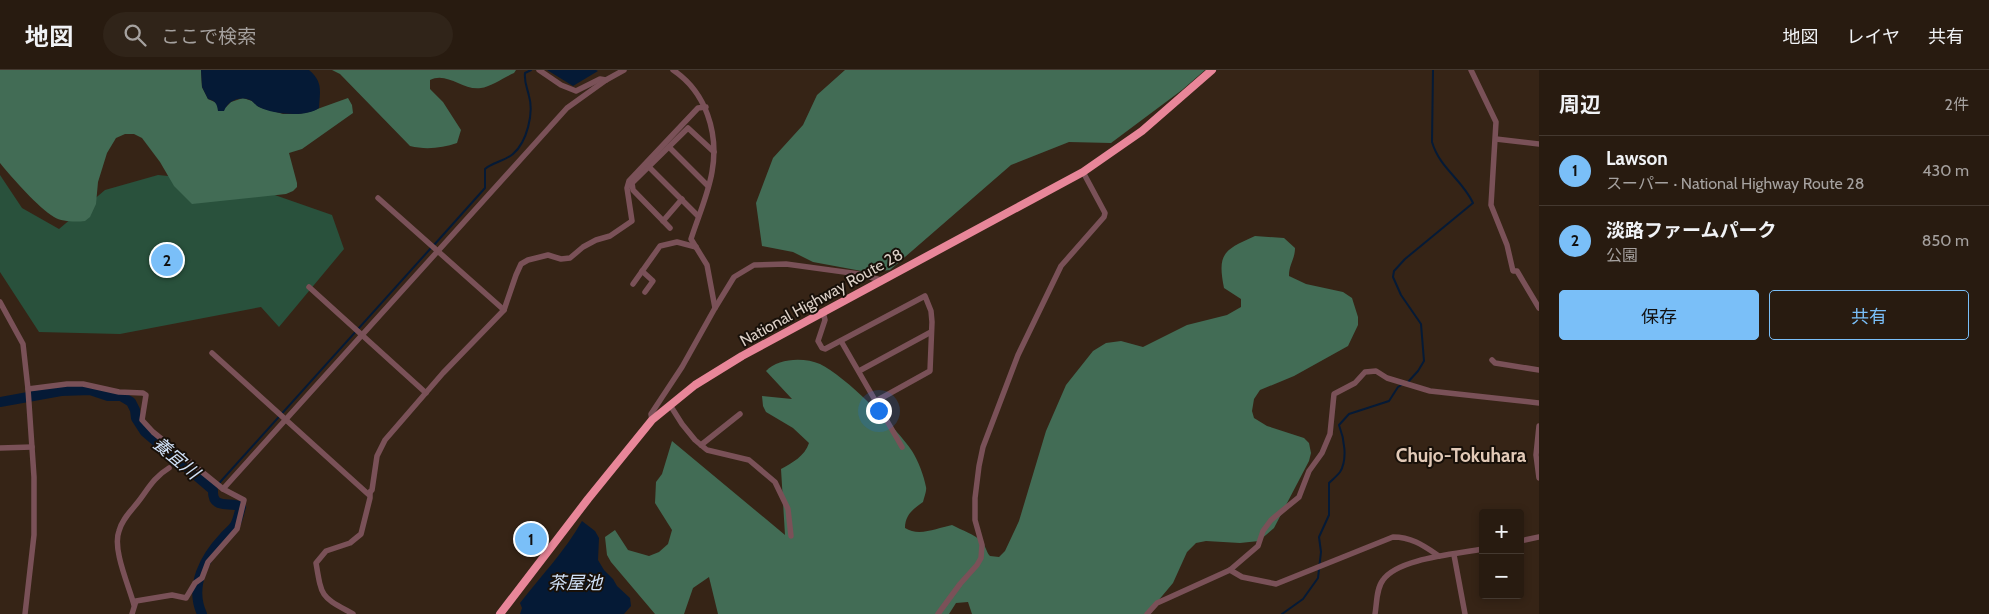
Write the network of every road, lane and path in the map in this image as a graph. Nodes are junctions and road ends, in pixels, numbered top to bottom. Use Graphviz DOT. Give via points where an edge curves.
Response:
graph roads {
  1 [pos="539,70"];
  2 [pos="624,70"];
  3 [pos="673,70"];
  4 [pos="1212,70"];
  5 [pos="1471,70"];
  6 [pos="606,80"];
  7 [pos="706,107"];
  8 [pos="1496,139"];
  9 [pos="1539,144"];
  10 [pos="668,147"];
  11 [pos="714,152"];
  12 [pos="649,167"];
  13 [pos="1083,172"];
  14 [pos="708,186"];
  15 [pos="378,198"];
  16 [pos="682,199"];
  17 [pos="698,216"];
  18 [pos="663,221"];
  19 [pos="670,228"];
  20 [pos="696,247"];
  21 [pos="436,250"];
  22 [pos="642,272"];
  23 [pos="881,280"];
  24 [pos="634,284"];
  25 [pos="309,287"];
  26 [pos="645,292"];
  27 [pos="1539,296"];
  28 [pos="1532,298"];
  29 [pos="0,302"];
  30 [pos="715,308"];
  31 [pos="1539,308"];
  32 [pos="504,310"];
  33 [pos="823,312"];
  34 [pos="931,332"];
  35 [pos="361,335"];
  36 [pos="842,341"];
  37 [pos="212,353"];
  38 [pos="1492,360"];
  39 [pos="1539,370"];
  40 [pos="859,371"];
  41 [pos="28,389"];
  42 [pos="426,393"];
  43 [pos="876,401"];
  44 [pos="1539,403"];
  45 [pos="670,405"];
  46 [pos="740,414"];
  47 [pos="285,418"];
  48 [pos="652,420"];
  49 [pos="1539,426"];
  50 [pos="701,445"];
  51 [pos="32,447"];
  52 [pos="902,447"];
  53 [pos="0,448"];
  54 [pos="169,468"];
  55 [pos="1539,478"];
  56 [pos="222,489"];
  57 [pos="370,492"];
  58 [pos="791,536"];
  59 [pos="1539,538"];
  60 [pos="1524,540"];
  61 [pos="1479,550"];
  62 [pos="1454,555"];
  63 [pos="1439,556"];
  64 [pos="1230,570"];
  65 [pos="134,606"];
  66 [pos="25,614"];
  67 [pos="132,614"];
  68 [pos="353,614"];
  69 [pos="500,614"];
  70 [pos="938,614"];
  71 [pos="1148,614"];
  72 [pos="1375,614"];
  73 [pos="1465,614"];
  1 -- 6 [label="street" via="576,91 600,78"];
  2 -- 6 [label="street"];
  3 -- 7 [label="street" via="695,90"];
  4 -- 13 [label="highway, National Highway Route 28" via="1142,132"];
  5 -- 8 [label="street" via="1496,122"];
  6 -- 21 [label="street" via="567,108"];
  7 -- 11 [label="street"];
  7 -- 32 [label="street" via="698,108 629,181 632,222 583,247 570,258 548,255 521,264"];
  8 -- 9 [label="street"];
  8 -- 28 [label="street" via="1491,205 1507,245 1513,271 1517,272"];
  10 -- 11 [label="street" via="688,128"];
  10 -- 12 [label="street"];
  10 -- 14 [label="street"];
  11 -- 14 [label="street"];
  12 -- 16 [label="street"];
  12 -- 18 [label="street" via="632,184"];
  13 -- 23 [label="highway, National Highway Route 28"];
  13 -- 70 [label="street" via="1105,213 1104,217 1061,266 1018,355 983,446 979,466 975,520 982,545 981,558"];
  14 -- 17 [label="street"];
  15 -- 21 [label="street"];
  16 -- 17 [label="street"];
  16 -- 18 [label="street"];
  17 -- 20 [label="street" via="691,239"];
  18 -- 19 [label="street"];
  20 -- 22 [label="street" via="677,242 660,246"];
  20 -- 30 [label="street" via="707,265"];
  21 -- 32 [label="street"];
  21 -- 35 [label="street"];
  22 -- 24 [label="street"];
  22 -- 26 [label="street" via="653,280"];
  23 -- 30 [label="street" via="786,264 754,265 734,277"];
  23 -- 33 [label="highway, National Highway Route 28"];
  25 -- 35 [label="street"];
  27 -- 28 [label="street"];
  28 -- 31 [label="street"];
  29 -- 41 [label="street" via="23,344"];
  30 -- 48 [label="street" via="651,414"];
  32 -- 42 [label="street"];
  33 -- 36 [label="street" via="825,320 818,341 822,348"];
  33 -- 45 [label="highway, National Highway Route 28" via="722,367"];
  34 -- 36 [label="street" via="931,311 925,296"];
  34 -- 40 [label="street"];
  34 -- 43 [label="street" via="930,371"];
  35 -- 42 [label="street"];
  35 -- 47 [label="street"];
  36 -- 40 [label="street"];
  37 -- 47 [label="street"];
  38 -- 39 [label="street"];
  40 -- 43 [label="street"];
  41 -- 51 [label="street"];
  41 -- 56 [label="street" via="84,384 119,392 142,392 146,395 142,420"];
  42 -- 57 [label="street" via="385,440 377,456"];
  43 -- 52 [label="street"];
  44 -- 64 [label="street" via="1430,391 1376,371 1365,372 1355,384 1334,394 1330,434 1309,470 1299,497 1271,520 1258,546"];
  45 -- 48 [label="highway, National Highway Route 28"];
  45 -- 50 [label="street"];
  46 -- 50 [label="street"];
  47 -- 56 [label="street"];
  47 -- 57 [label="street" via="368,494"];
  48 -- 69 [label="highway, National Highway Route 28"];
  49 -- 55 [label="street" via="1536,455"];
  50 -- 58 [label="street" via="707,450 749,460 775,482 788,509"];
  51 -- 53 [label="street"];
  51 -- 66 [label="street" via="34,535"];
  54 -- 65 [label="street" via="154,479 118,531 119,556"];
  56 -- 65 [label="street" via="244,500 240,523 208,562 202,578 186,598 172,595 136,600"];
  57 -- 68 [label="street" via="360,534 350,543 326,550 316,563 320,591 331,602"];
  59 -- 60 [label="street"];
  61 -- 62 [label="street"];
  62 -- 63 [label="street"];
  62 -- 73 [label="street"];
  63 -- 64 [label="street" via="1406,537 1393,537 1276,584 1242,577"];
  63 -- 72 [label="street" via="1391,571 1378,589"];
  64 -- 71 [label="street" via="1158,603"];
  65 -- 67 [label="street"];
}
